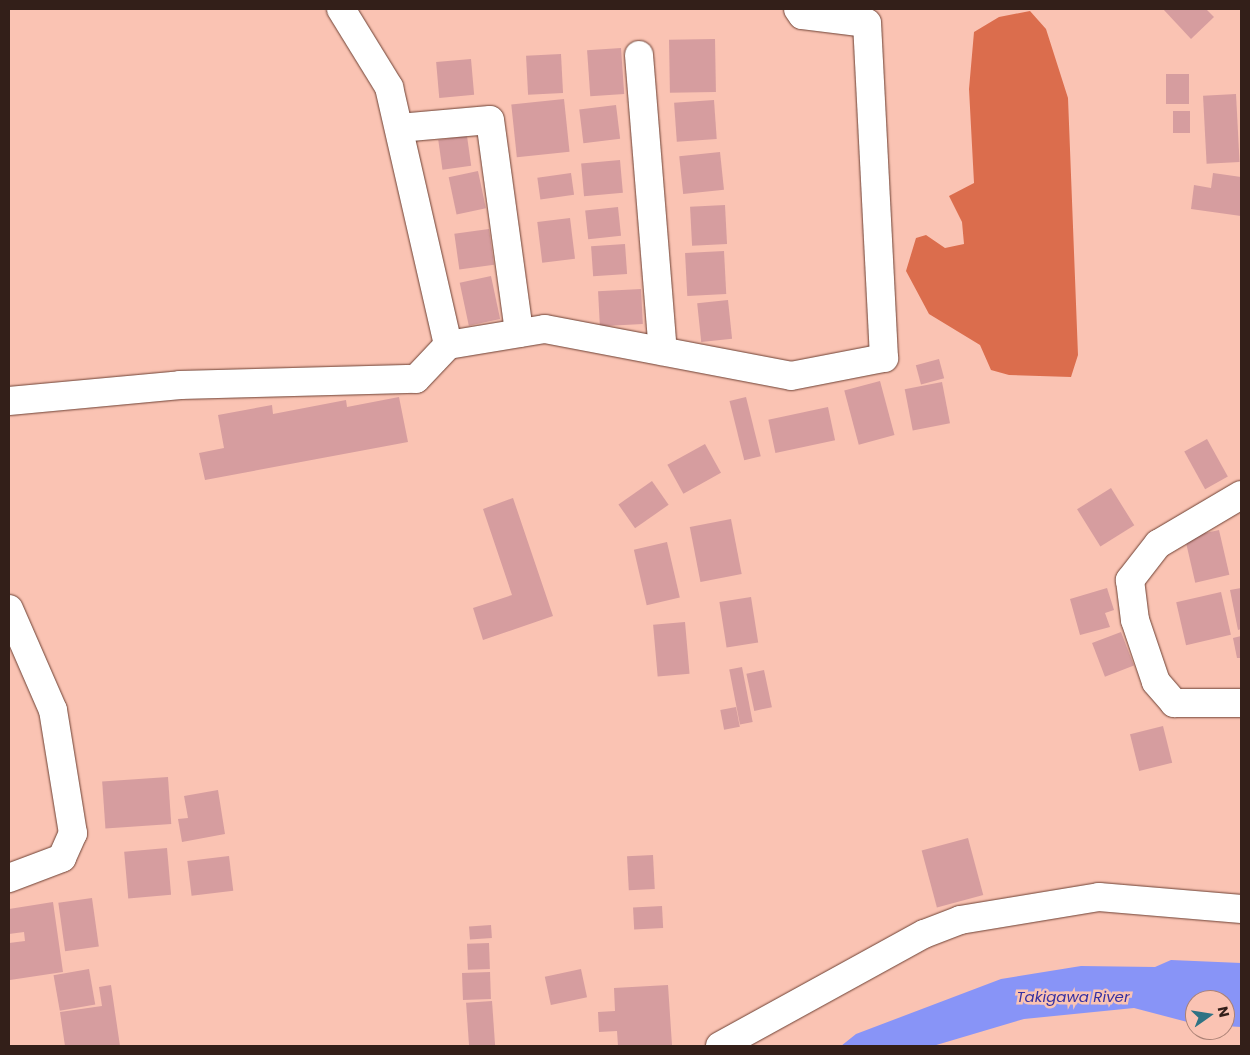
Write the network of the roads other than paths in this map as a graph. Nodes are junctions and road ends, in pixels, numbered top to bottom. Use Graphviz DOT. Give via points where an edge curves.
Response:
graph roads {
  1 [pos="341,9"];
  2 [pos="798,9"];
  3 [pos="639,55"];
  4 [pos="398,128"];
  5 [pos="519,333"];
  6 [pos="448,345"];
  7 [pos="663,351"];
  8 [pos="9,401"];
  9 [pos="1241,495"];
  10 [pos="9,609"];
  11 [pos="1241,703"];
  12 [pos="9,878"];
  13 [pos="1241,910"];
  14 [pos="720,1046"];
  1 -- 4 [label="street" via="389,87"];
  2 -- 7 [label="street" via="802,15 867,23 884,358 790,376"];
  3 -- 7 [label="street"];
  4 -- 5 [label="street" via="490,120"];
  4 -- 6 [label="street"];
  5 -- 6 [label="street"];
  5 -- 7 [label="street" via="545,329"];
  6 -- 8 [label="street" via="416,380 180,385"];
  9 -- 11 [label="street" via="1158,544 1130,580 1135,620 1156,682 1174,703"];
  10 -- 12 [label="street" via="53,710 73,833 62,858"];
  13 -- 14 [label="street" via="1099,897 960,920 924,934"];
}
